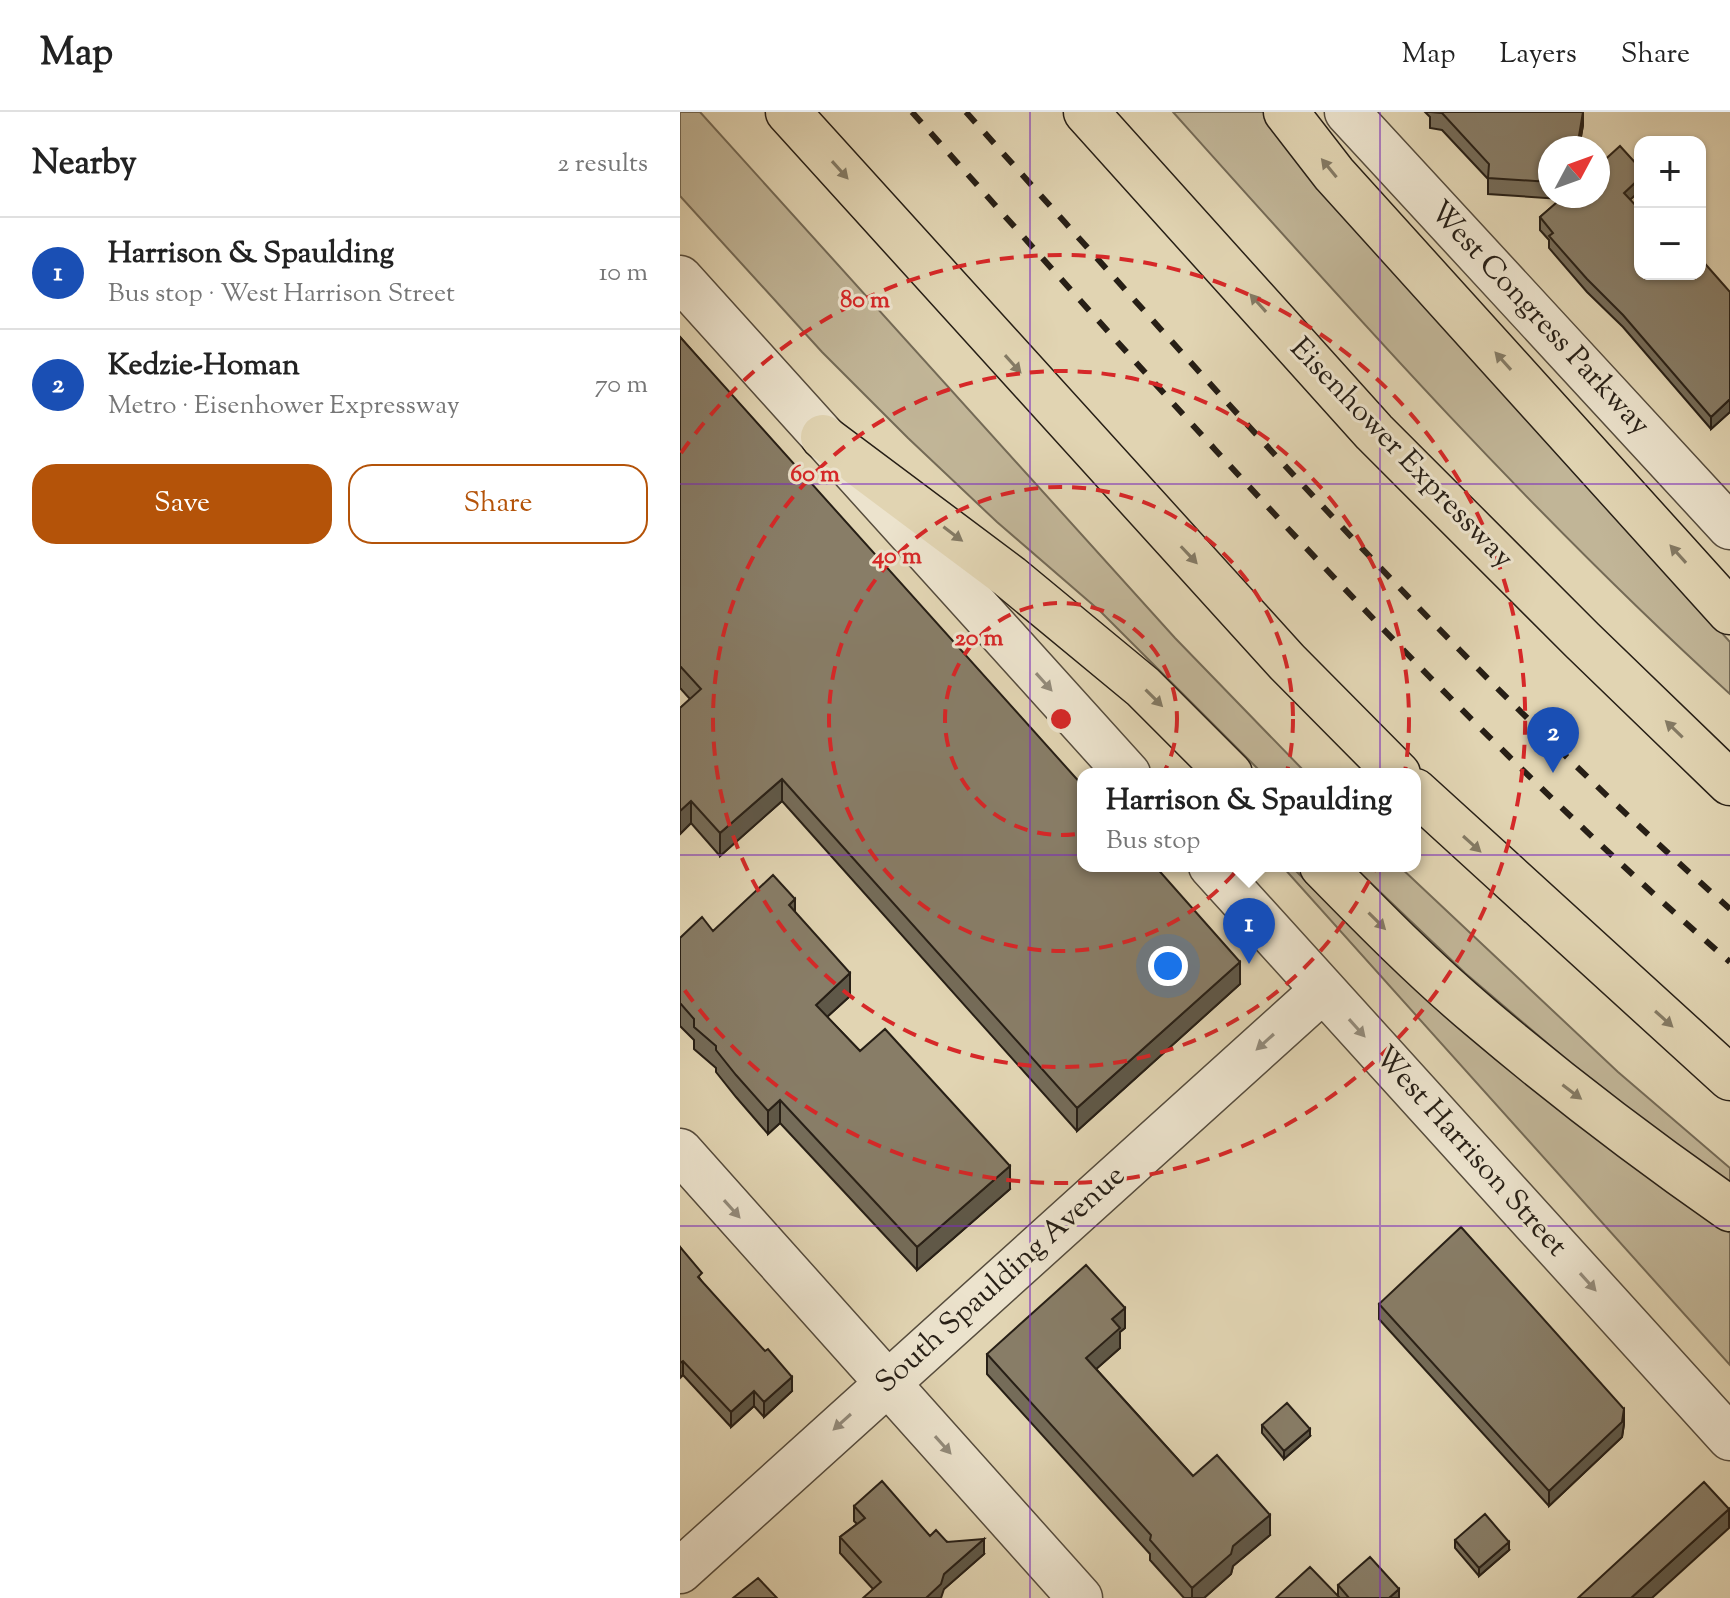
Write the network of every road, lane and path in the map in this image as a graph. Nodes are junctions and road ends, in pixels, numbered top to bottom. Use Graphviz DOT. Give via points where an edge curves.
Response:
graph roads {
  1 [pos="788,112"];
  2 [pos="1086,112"];
  3 [pos="1286,112"];
  4 [pos="1347,112"];
  5 [pos="680,278"];
  6 [pos="823,437"];
  7 [pos="1730,527"];
  8 [pos="1730,612"];
  9 [pos="1123,768"];
  10 [pos="1224,768"];
  11 [pos="1392,768"];
  12 [pos="1730,783"];
  13 [pos="1421,796"];
  14 [pos="1216,872"];
  15 [pos="1328,872"];
  16 [pos="1323,990"];
  17 [pos="1730,1078"];
  18 [pos="680,1151"];
  19 [pos="1730,1209"];
  20 [pos="887,1382"];
  21 [pos="1730,1438"];
  22 [pos="680,1571"];
  23 [pos="1080,1598"];
  1 -- 11 [label="highway, one-way" via="1287,662"];
  12 -- 2 [label="highway, Eisenhower Expressway, one-way" via="1374,432"];
  8 -- 3 [label="highway, one-way" via="1334,174"];
  4 -- 7 [label="street, West Congress Parkway"];
  5 -- 6 [label="street"];
  6 -- 9 [label="street, one-way"];
  6 -- 10 [label="highway, one-way" via="1034,597 1143,687"];
  13 -- 17 [label="highway, one-way"];
  14 -- 16 [label="street, West Harrison Street"];
  15 -- 19 [label="highway, one-way" via="1478,1016"];
  16 -- 20 [label="street, South Spaulding Avenue, one-way"];
  16 -- 21 [label="street, West Harrison Street, one-way"];
  18 -- 20 [label="street, one-way"];
  20 -- 22 [label="street, South Spaulding Avenue, one-way"];
  20 -- 23 [label="street, one-way"];
}
